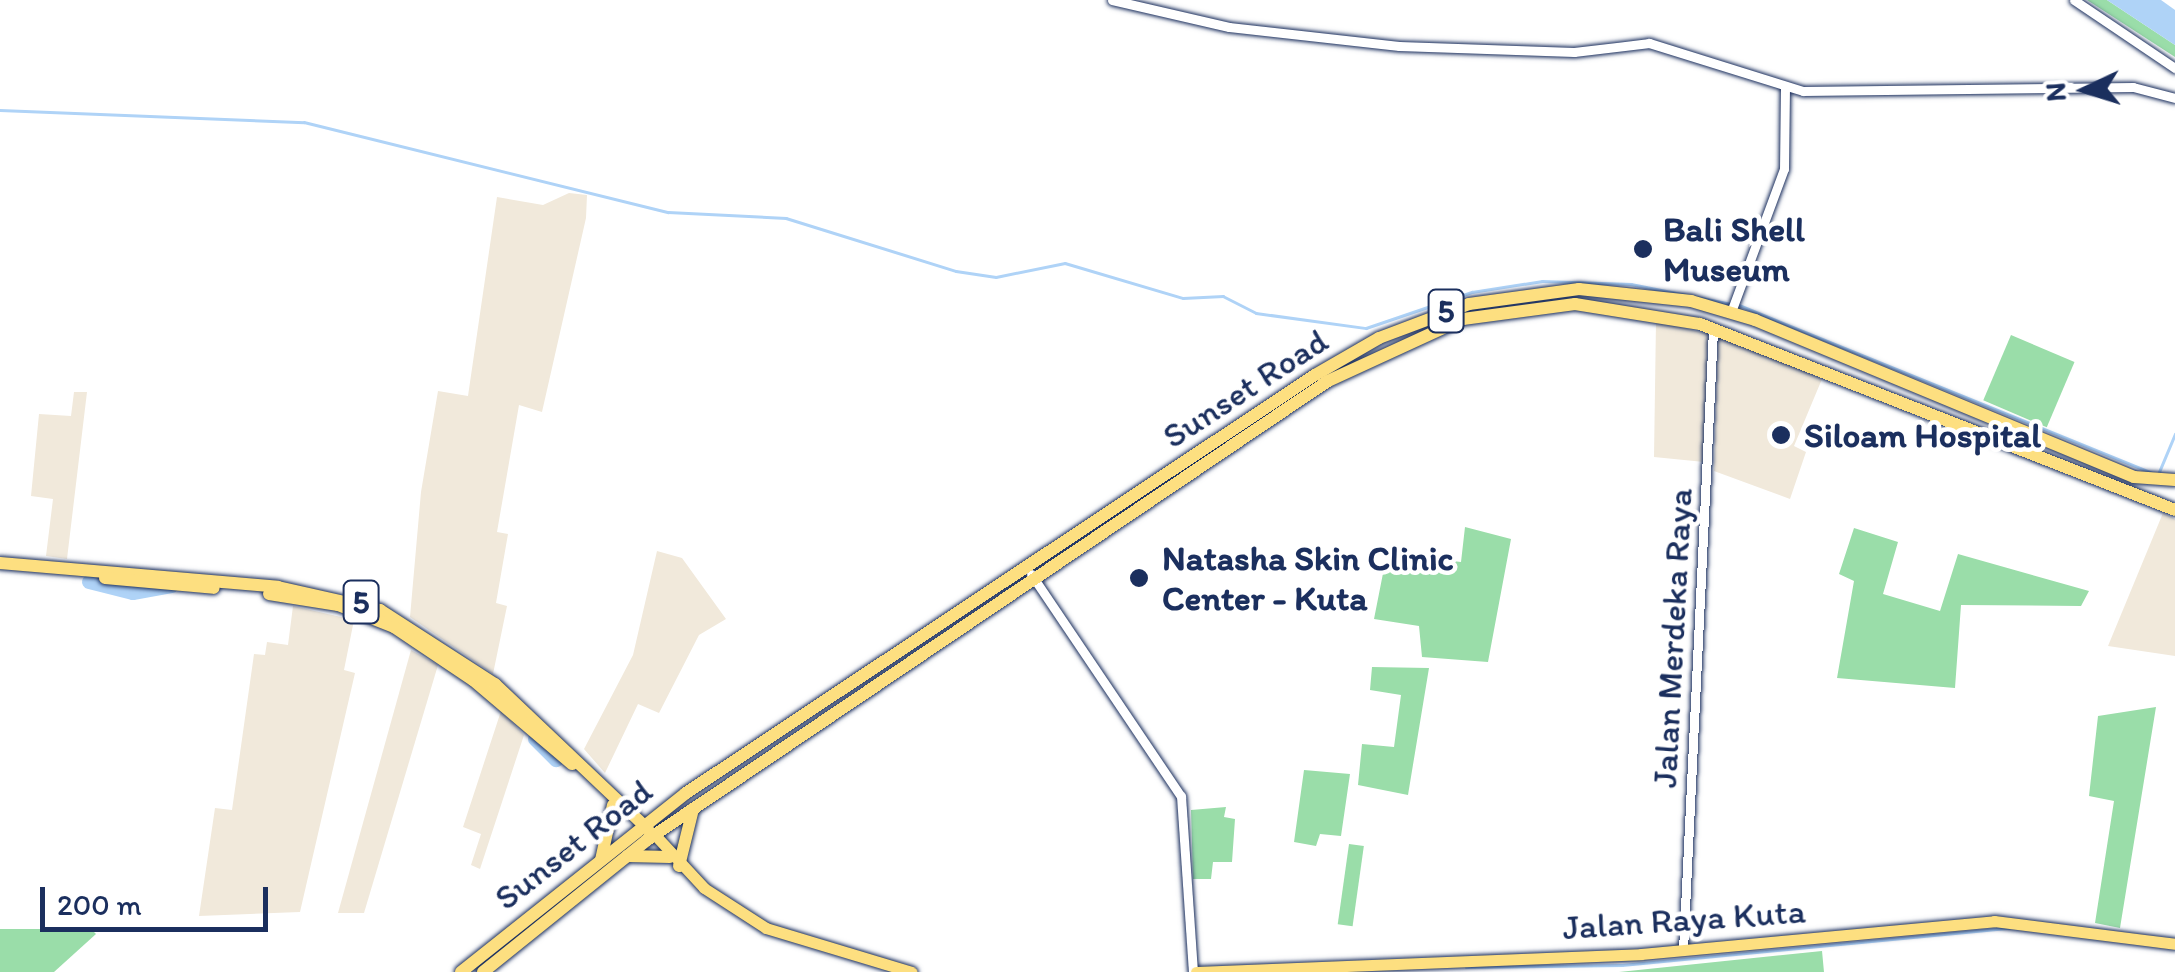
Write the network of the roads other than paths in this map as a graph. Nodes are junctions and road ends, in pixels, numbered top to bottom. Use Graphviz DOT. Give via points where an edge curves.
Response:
graph roads {
  1 [pos="1112,0"];
  2 [pos="2074,0"];
  3 [pos="2175,68"];
  4 [pos="1785,87"];
  5 [pos="2175,98"];
  6 [pos="1731,312"];
  7 [pos="1713,329"];
  8 [pos="1943,396"];
  9 [pos="1933,415"];
  10 [pos="2175,480"];
  11 [pos="2175,510"];
  12 [pos="0,563"];
  13 [pos="0,571"];
  14 [pos="1031,574"];
  15 [pos="191,582"];
  16 [pos="856,690"];
  17 [pos="614,805"];
  18 [pos="693,809"];
  19 [pos="646,833"];
  20 [pos="627,856"];
  21 [pos="671,858"];
  22 [pos="601,860"];
  23 [pos="2175,944"];
  24 [pos="1683,950"];
  25 [pos="461,972"];
  26 [pos="483,972"];
  27 [pos="912,972"];
  28 [pos="1194,972"];
  1 -- 4 [label="street" via="1228,27 1399,46 1574,52 1649,43"];
  2 -- 3 [label="street"];
  4 -- 5 [label="street" via="2134,87"];
  4 -- 6 [label="street" via="1784,168"];
  6 -- 8 [label="highway, Sunset Road / 5"];
  6 -- 14 [label="highway, Sunset Road / 5" via="1641,292 1579,289 1432,315 1324,369"];
  7 -- 9 [label="highway, Sunset Road / 5"];
  7 -- 14 [label="highway, Sunset Road / 5" via="1572,304 1489,313 1416,334 1328,381"];
  7 -- 24 [label="street, Jalan Merdeka Raya"];
  8 -- 9 [label="highway"];
  8 -- 10 [label="highway, Sunset Road / 5" via="2134,476"];
  9 -- 11 [label="highway, Sunset Road / 5"];
  12 -- 15 [label="highway, 5"];
  13 -- 15 [label="highway, 5"];
  14 -- 16 [label="highway, Sunset Road / 5"];
  14 -- 28 [label="street" via="1181,796"];
  15 -- 17 [label="highway, 5" via="338,605 385,622 472,680"];
  15 -- 19 [label="highway, 5" via="340,596 398,618 496,684"];
  16 -- 18 [label="highway, Sunset Road / 5"];
  16 -- 19 [label="highway, Sunset Road / 5"];
  17 -- 19 [label="highway, 5"];
  17 -- 22 [label="highway"];
  18 -- 19 [label="highway, Sunset Road / 5"];
  18 -- 21 [label="highway"];
  19 -- 20 [label="highway, Sunset Road"];
  19 -- 21 [label="main road"];
  19 -- 22 [label="highway, Sunset Road"];
  20 -- 21 [label="highway"];
  20 -- 26 [label="highway, Sunset Road"];
  21 -- 27 [label="main road" via="794,941"];
  22 -- 25 [label="highway, Sunset Road"];
  23 -- 24 [label="main road, Jalan Raya Kuta" via="1994,921"];
  24 -- 28 [label="main road, Jalan Raya Kuta"];
}
